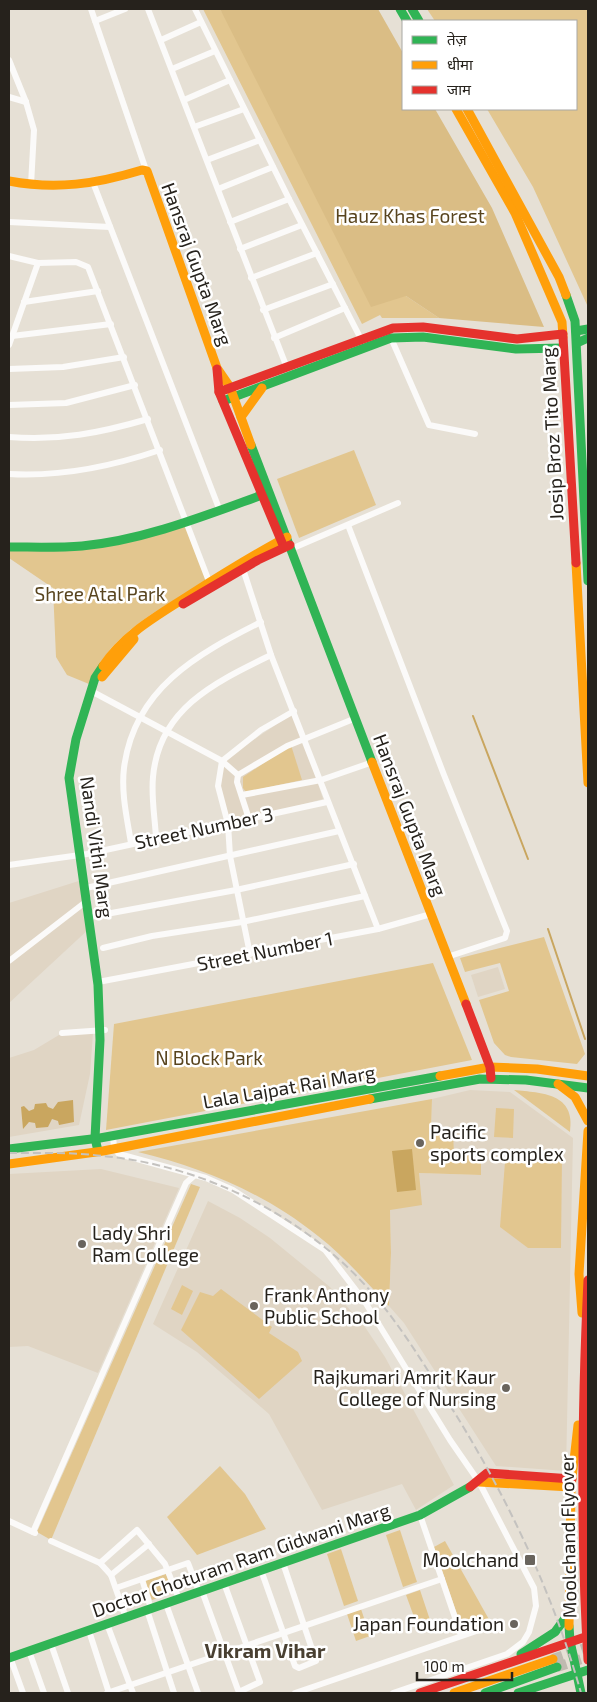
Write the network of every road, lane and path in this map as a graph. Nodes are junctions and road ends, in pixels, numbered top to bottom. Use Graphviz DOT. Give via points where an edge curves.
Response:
graph roads {
  1 [pos="91,9"];
  2 [pos="125,9"];
  3 [pos="148,9"];
  4 [pos="195,9"];
  5 [pos="400,9"];
  6 [pos="412,9"];
  7 [pos="406,20"];
  8 [pos="418,20"];
  9 [pos="95,21"];
  10 [pos="201,22"];
  11 [pos="161,40"];
  12 [pos="215,51"];
  13 [pos="9,60"];
  14 [pos="172,69"];
  15 [pos="230,80"];
  16 [pos="9,97"];
  17 [pos="184,100"];
  18 [pos="26,102"];
  19 [pos="244,109"];
  20 [pos="457,110"];
  21 [pos="468,110"];
  22 [pos="194,127"];
  23 [pos="260,140"];
  24 [pos="207,160"];
  25 [pos="273,167"];
  26 [pos="146,170"];
  27 [pos="9,181"];
  28 [pos="31,185"];
  29 [pos="94,185"];
  30 [pos="218,189"];
  31 [pos="288,198"];
  32 [pos="9,222"];
  33 [pos="230,222"];
  34 [pos="302,225"];
  35 [pos="110,227"];
  36 [pos="240,249"];
  37 [pos="317,253"];
  38 [pos="9,256"];
  39 [pos="38,263"];
  40 [pos="251,278"];
  41 [pos="333,284"];
  42 [pos="562,284"];
  43 [pos="548,289"];
  44 [pos="98,291"];
  45 [pos="24,302"];
  46 [pos="345,308"];
  47 [pos="263,310"];
  48 [pos="111,324"];
  49 [pos="411,327"];
  50 [pos="588,330"];
  51 [pos="576,331"];
  52 [pos="563,334"];
  53 [pos="12,336"];
  54 [pos="411,337"];
  55 [pos="274,338"];
  56 [pos="391,338"];
  57 [pos="588,338"];
  58 [pos="576,343"];
  59 [pos="9,345"];
  60 [pos="364,345"];
  61 [pos="562,348"];
  62 [pos="124,358"];
  63 [pos="217,368"];
  64 [pos="287,368"];
  65 [pos="9,369"];
  66 [pos="134,386"];
  67 [pos="264,386"];
  68 [pos="230,387"];
  69 [pos="219,392"];
  70 [pos="233,397"];
  71 [pos="223,401"];
  72 [pos="9,405"];
  73 [pos="241,416"];
  74 [pos="148,419"];
  75 [pos="475,434"];
  76 [pos="9,437"];
  77 [pos="160,450"];
  78 [pos="9,474"];
  79 [pos="586,483"];
  80 [pos="262,495"];
  81 [pos="398,503"];
  82 [pos="220,510"];
  83 [pos="187,522"];
  84 [pos="348,524"];
  85 [pos="287,544"];
  86 [pos="9,547"];
  87 [pos="243,568"];
  88 [pos="588,581"];
  89 [pos="211,585"];
  90 [pos="261,622"];
  91 [pos="271,654"];
  92 [pos="93,690"];
  93 [pos="294,711"];
  94 [pos="141,716"];
  95 [pos="356,718"];
  96 [pos="166,731"];
  97 [pos="305,739"];
  98 [pos="222,761"];
  99 [pos="373,762"];
  100 [pos="238,775"];
  101 [pos="321,780"];
  102 [pos="588,783"];
  103 [pos="242,795"];
  104 [pos="326,802"];
  105 [pos="249,819"];
  106 [pos="228,824"];
  107 [pos="339,832"];
  108 [pos="156,838"];
  109 [pos="131,843"];
  110 [pos="80,855"];
  111 [pos="230,856"];
  112 [pos="354,864"];
  113 [pos="9,865"];
  114 [pos="86,888"];
  115 [pos="236,890"];
  116 [pos="365,896"];
  117 [pos="88,900"];
  118 [pos="431,914"];
  119 [pos="90,917"];
  120 [pos="242,922"];
  121 [pos="378,929"];
  122 [pos="103,948"];
  123 [pos="250,954"];
  124 [pos="447,957"];
  125 [pos="9,961"];
  126 [pos="98,983"];
  127 [pos="102,1030"];
  128 [pos="62,1033"];
  129 [pos="490,1067"];
  130 [pos="588,1067"];
  131 [pos="576,1073"];
  132 [pos="588,1076"];
  133 [pos="491,1078"];
  134 [pos="554,1080"];
  135 [pos="588,1088"];
  136 [pos="231,1114"];
  137 [pos="212,1117"];
  138 [pos="588,1121"];
  139 [pos="233,1125"];
  140 [pos="215,1129"];
  141 [pos="588,1131"];
  142 [pos="113,1135"];
  143 [pos="98,1138"];
  144 [pos="114,1148"];
  145 [pos="9,1149"];
  146 [pos="101,1151"];
  147 [pos="9,1164"];
  148 [pos="195,1174"];
  149 [pos="588,1280"];
  150 [pos="584,1345"];
  151 [pos="582,1410"];
  152 [pos="479,1482"];
  153 [pos="572,1483"];
  154 [pos="420,1516"];
  155 [pos="9,1522"];
  156 [pos="51,1541"];
  157 [pos="149,1544"];
  158 [pos="100,1563"];
  159 [pos="283,1563"];
  160 [pos="570,1564"];
  161 [pos="168,1570"];
  162 [pos="261,1570"];
  163 [pos="111,1575"];
  164 [pos="142,1579"];
  165 [pos="442,1579"];
  166 [pos="224,1583"];
  167 [pos="588,1584"];
  168 [pos="116,1588"];
  169 [pos="200,1592"];
  170 [pos="179,1599"];
  171 [pos="166,1604"];
  172 [pos="149,1610"];
  173 [pos="569,1613"];
  174 [pos="126,1618"];
  175 [pos="107,1624"];
  176 [pos="494,1625"];
  177 [pos="304,1626"];
  178 [pos="89,1631"];
  179 [pos="283,1633"];
  180 [pos="461,1635"];
  181 [pos="588,1636"];
  182 [pos="570,1641"];
  183 [pos="51,1644"];
  184 [pos="246,1646"];
  185 [pos="29,1651"];
  186 [pos="224,1653"];
  187 [pos="9,1658"];
  188 [pos="588,1660"];
  189 [pos="510,1662"];
  190 [pos="188,1666"];
  191 [pos="588,1670"];
  192 [pos="168,1672"];
  193 [pos="577,1674"];
  194 [pos="130,1685"];
  195 [pos="23,1693"];
  196 [pos="44,1693"];
  197 [pos="68,1693"];
  198 [pos="108,1693"];
  199 [pos="133,1693"];
  200 [pos="174,1693"];
  201 [pos="198,1693"];
  202 [pos="295,1693"];
  203 [pos="394,1693"];
  204 [pos="420,1693"];
  205 [pos="454,1693"];
  206 [pos="485,1693"];
  207 [pos="522,1693"];
  208 [pos="581,1693"];
  1 -- 9 [label="street"];
  2 -- 9 [label="street"];
  3 -- 11 [label="street"];
  4 -- 10 [label="street"];
  5 -- 7 [label="main road"];
  6 -- 8 [label="main road"];
  9 -- 26 [label="street"];
  10 -- 11 [label="street"];
  10 -- 12 [label="street"];
  11 -- 14 [label="street"];
  12 -- 14 [label="street"];
  12 -- 15 [label="street"];
  13 -- 18 [label="street"];
  14 -- 17 [label="street"];
  15 -- 17 [label="street"];
  15 -- 19 [label="street"];
  16 -- 18 [label="street"];
  17 -- 22 [label="street"];
  18 -- 28 [label="street" via="34,130"];
  19 -- 22 [label="street"];
  19 -- 23 [label="street"];
  20 -- 43 [label="main road, Josip Broz Tito Marg" via="515,213"];
  21 -- 42 [label="main road, Josip Broz Tito Marg"];
  22 -- 24 [label="street"];
  23 -- 24 [label="street"];
  23 -- 25 [label="street"];
  24 -- 30 [label="street"];
  25 -- 30 [label="street"];
  25 -- 31 [label="street"];
  26 -- 29 [label="main road"];
  26 -- 63 [label="main road, Hansraj Gupta Marg"];
  27 -- 28 [label="main road"];
  28 -- 29 [label="main road"];
  29 -- 35 [label="street"];
  30 -- 33 [label="street"];
  31 -- 33 [label="street"];
  31 -- 34 [label="street"];
  32 -- 35 [label="street"];
  33 -- 36 [label="street"];
  34 -- 36 [label="street"];
  34 -- 37 [label="street"];
  35 -- 82 [label="street"];
  36 -- 40 [label="street"];
  37 -- 40 [label="street"];
  37 -- 41 [label="street"];
  38 -- 39 [label="street"];
  39 -- 44 [label="street" via="85,264"];
  39 -- 45 [label="street"];
  40 -- 47 [label="street"];
  41 -- 46 [label="street"];
  41 -- 47 [label="street"];
  42 -- 43 [label="main road" via="554,278 548,282"];
  42 -- 51 [label="main road, Josip Broz Tito Marg"];
  43 -- 52 [label="main road, Josip Broz Tito Marg" via="562,322"];
  44 -- 45 [label="street"];
  44 -- 48 [label="street"];
  45 -- 53 [label="street"];
  46 -- 55 [label="street"];
  46 -- 60 [label="street"];
  47 -- 55 [label="street"];
  48 -- 53 [label="street"];
  48 -- 62 [label="street"];
  49 -- 52 [label="main road" via="517,339"];
  49 -- 54 [label="main road"];
  49 -- 60 [label="main road" via="393,328"];
  50 -- 51 [label="main road"];
  51 -- 58 [label="main road, Josip Broz Tito Marg"];
  52 -- 61 [label="main road, Josip Broz Tito Marg"];
  53 -- 59 [label="street"];
  54 -- 56 [label="main road"];
  54 -- 61 [label="main road" via="516,349"];
  55 -- 64 [label="street"];
  56 -- 60 [label="main road"];
  56 -- 75 [label="street" via="429,425"];
  57 -- 58 [label="main road"];
  58 -- 79 [label="main road, Josip Broz Tito Marg"];
  60 -- 64 [label="main road"];
  60 -- 67 [label="main road"];
  61 -- 102 [label="main road, Josip Broz Tito Marg"];
  62 -- 65 [label="street" via="63,367"];
  62 -- 66 [label="street"];
  63 -- 68 [label="main road, Hansraj Gupta Marg"];
  63 -- 69 [label="main road, Hansraj Gupta Marg"];
  64 -- 68 [label="main road"];
  66 -- 72 [label="street" via="66,404"];
  66 -- 74 [label="street"];
  67 -- 70 [label="main road"];
  67 -- 73 [label="main road"];
  68 -- 69 [label="main road"];
  68 -- 70 [label="main road, Hansraj Gupta Marg"];
  69 -- 71 [label="main road, Hansraj Gupta Marg"];
  70 -- 71 [label="main road"];
  70 -- 73 [label="main road, Hansraj Gupta Marg"];
  71 -- 80 [label="main road, Hansraj Gupta Marg"];
  73 -- 85 [label="main road, Hansraj Gupta Marg"];
  74 -- 76 [label="street" via="78,436"];
  74 -- 77 [label="street"];
  77 -- 78 [label="street" via="75,473"];
  77 -- 83 [label="street"];
  79 -- 88 [label="main road, Josip Broz Tito Marg"];
  80 -- 82 [label="main road"];
  80 -- 85 [label="main road, Hansraj Gupta Marg"];
  81 -- 84 [label="street"];
  82 -- 83 [label="main road"];
  83 -- 86 [label="main road" via="129,538 82,546"];
  83 -- 89 [label="street"];
  84 -- 85 [label="street"];
  84 -- 124 [label="street" via="507,931 505,938"];
  85 -- 87 [label="main road, Nandi Vithi Marg"];
  85 -- 89 [label="main road, Nandi Vithi Marg"];
  85 -- 95 [label="main road, Hansraj Gupta Marg"];
  87 -- 89 [label="main road, Nandi Vithi Marg"];
  87 -- 90 [label="street"];
  89 -- 92 [label="main road, Nandi Vithi Marg" via="153,617 127,637 104,663 95,678"];
  90 -- 91 [label="street"];
  90 -- 94 [label="street" via="219,643 172,677 149,701"];
  91 -- 93 [label="street"];
  91 -- 96 [label="street" via="223,678 191,701"];
  92 -- 94 [label="street"];
  92 -- 110 [label="main road, Nandi Vithi Marg" via="76,739 69,778"];
  93 -- 97 [label="street"];
  93 -- 98 [label="street" via="261,730"];
  94 -- 96 [label="street"];
  94 -- 109 [label="street" via="124,768 124,802"];
  95 -- 97 [label="street"];
  95 -- 99 [label="main road, Hansraj Gupta Marg"];
  96 -- 98 [label="street"];
  96 -- 108 [label="street" via="158,749 152,779"];
  97 -- 100 [label="street"];
  97 -- 101 [label="street"];
  98 -- 100 [label="street"];
  98 -- 106 [label="street" via="218,786"];
  99 -- 101 [label="street"];
  99 -- 118 [label="main road, Hansraj Gupta Marg"];
  100 -- 103 [label="street"];
  101 -- 103 [label="street"];
  101 -- 104 [label="street"];
  103 -- 105 [label="street"];
  104 -- 105 [label="street, Street Number 3"];
  104 -- 107 [label="street"];
  105 -- 106 [label="street, Street Number 3"];
  106 -- 108 [label="street, Street Number 3"];
  106 -- 111 [label="street"];
  107 -- 111 [label="street"];
  107 -- 112 [label="street"];
  108 -- 109 [label="street, Street Number 3"];
  109 -- 110 [label="street, Street Number 3"];
  110 -- 113 [label="street, Street Number 3"];
  110 -- 114 [label="main road, Nandi Vithi Marg"];
  111 -- 114 [label="street"];
  111 -- 115 [label="street"];
  112 -- 115 [label="street"];
  112 -- 116 [label="street"];
  114 -- 117 [label="main road, Nandi Vithi Marg"];
  115 -- 119 [label="street"];
  115 -- 120 [label="street"];
  116 -- 120 [label="street"];
  116 -- 121 [label="street"];
  117 -- 119 [label="main road, Nandi Vithi Marg"];
  117 -- 125 [label="street"];
  118 -- 121 [label="street, Street Number 1"];
  118 -- 124 [label="main road, Hansraj Gupta Marg"];
  119 -- 126 [label="main road, Nandi Vithi Marg"];
  120 -- 122 [label="street" via="152,936"];
  120 -- 123 [label="street"];
  121 -- 123 [label="street, Street Number 1"];
  123 -- 126 [label="street, Street Number 1"];
  124 -- 129 [label="main road, Hansraj Gupta Marg"];
  126 -- 127 [label="main road, Nandi Vithi Marg"];
  127 -- 128 [label="street"];
  127 -- 143 [label="main road, Nandi Vithi Marg"];
  129 -- 131 [label="main road, Lala Lajpat Rai Marg"];
  129 -- 133 [label="main road, Hansraj Gupta Marg"];
  129 -- 136 [label="main road, Lala Lajpat Rai Marg"];
  130 -- 131 [label="main road"];
  131 -- 132 [label="main road, Lala Lajpat Rai Marg"];
  133 -- 134 [label="main road, Lala Lajpat Rai Marg"];
  133 -- 139 [label="main road, Lala Lajpat Rai Marg" via="464,1080"];
  134 -- 135 [label="main road, Lala Lajpat Rai Marg"];
  134 -- 138 [label="main road" via="575,1097"];
  136 -- 137 [label="main road, Lala Lajpat Rai Marg"];
  136 -- 139 [label="main road"];
  137 -- 140 [label="main road"];
  137 -- 142 [label="main road, Lala Lajpat Rai Marg"];
  139 -- 140 [label="main road, Lala Lajpat Rai Marg"];
  140 -- 144 [label="main road, Lala Lajpat Rai Marg"];
  141 -- 150 [label="main road" via="579,1274"];
  142 -- 143 [label="main road, Lala Lajpat Rai Marg"];
  142 -- 144 [label="street"];
  143 -- 145 [label="main road, Lala Lajpat Rai Marg"];
  143 -- 146 [label="main road, Nandi Vithi Marg"];
  144 -- 146 [label="main road, Lala Lajpat Rai Marg"];
  144 -- 148 [label="street" via="119,1154"];
  146 -- 147 [label="main road, Lala Lajpat Rai Marg"];
  148 -- 152 [label="street" via="233,1190 325,1250 366,1302"];
  148 -- 155 [label="street" via="186,1183 35,1533"];
  149 -- 150 [label="main road"];
  150 -- 151 [label="main road"];
  151 -- 153 [label="main road" via="576,1429"];
  151 -- 188 [label="main road, Moolchand Flyover" via="584,1598"];
  152 -- 153 [label="main road, Doctor Choturam Ram Gidwani Marg" via="487,1473"];
  152 -- 154 [label="main road, Doctor Choturam Ram Gidwani Marg"];
  152 -- 203 [label="street" via="534,1588 536,1606 533,1622 522,1642 507,1654"];
  153 -- 160 [label="main road"];
  154 -- 159 [label="main road, Doctor Choturam Ram Gidwani Marg"];
  154 -- 165 [label="street"];
  156 -- 158 [label="street"];
  157 -- 158 [label="street" via="137,1530"];
  157 -- 161 [label="street"];
  157 -- 163 [label="street"];
  158 -- 163 [label="street"];
  159 -- 162 [label="main road, Doctor Choturam Ram Gidwani Marg"];
  159 -- 177 [label="street"];
  160 -- 167 [label="main road" via="574,1577"];
  160 -- 173 [label="main road"];
  161 -- 164 [label="street"];
  161 -- 169 [label="street" via="188,1563"];
  161 -- 170 [label="street"];
  162 -- 166 [label="main road, Doctor Choturam Ram Gidwani Marg"];
  162 -- 179 [label="street"];
  163 -- 168 [label="street"];
  164 -- 168 [label="street"];
  164 -- 172 [label="street"];
  165 -- 177 [label="street"];
  165 -- 180 [label="street"];
  166 -- 169 [label="main road, Doctor Choturam Ram Gidwani Marg"];
  166 -- 184 [label="street"];
  168 -- 174 [label="street"];
  169 -- 170 [label="main road, Doctor Choturam Ram Gidwani Marg"];
  169 -- 186 [label="street"];
  170 -- 171 [label="main road, Doctor Choturam Ram Gidwani Marg"];
  171 -- 172 [label="main road, Doctor Choturam Ram Gidwani Marg"];
  171 -- 190 [label="street"];
  172 -- 174 [label="main road, Doctor Choturam Ram Gidwani Marg"];
  172 -- 192 [label="street"];
  173 -- 182 [label="main road"];
  173 -- 189 [label="main road" via="559,1631"];
  174 -- 175 [label="main road, Doctor Choturam Ram Gidwani Marg"];
  175 -- 178 [label="main road, Doctor Choturam Ram Gidwani Marg"];
  175 -- 194 [label="street"];
  176 -- 180 [label="street"];
  177 -- 179 [label="street"];
  177 -- 179 [label="street" via="316,1660 299,1668 295,1666"];
  178 -- 183 [label="main road, Doctor Choturam Ram Gidwani Marg"];
  178 -- 198 [label="street"];
  179 -- 184 [label="street"];
  180 -- 202 [label="street"];
  181 -- 182 [label="main road"];
  182 -- 189 [label="main road"];
  182 -- 193 [label="main road"];
  183 -- 185 [label="main road, Doctor Choturam Ram Gidwani Marg"];
  183 -- 197 [label="street"];
  184 -- 186 [label="street"];
  184 -- 186 [label="street" via="260,1683 241,1691"];
  185 -- 187 [label="main road, Doctor Choturam Ram Gidwani Marg"];
  185 -- 196 [label="street"];
  186 -- 190 [label="street"];
  187 -- 195 [label="street"];
  189 -- 204 [label="main road"];
  190 -- 192 [label="street"];
  190 -- 201 [label="street"];
  191 -- 193 [label="main road"];
  192 -- 194 [label="street"];
  192 -- 200 [label="street"];
  193 -- 207 [label="main road"];
  193 -- 208 [label="main road"];
  194 -- 198 [label="street"];
  194 -- 199 [label="street"];
  205 -- 206 [label="main road" via="555,1663"];
}
